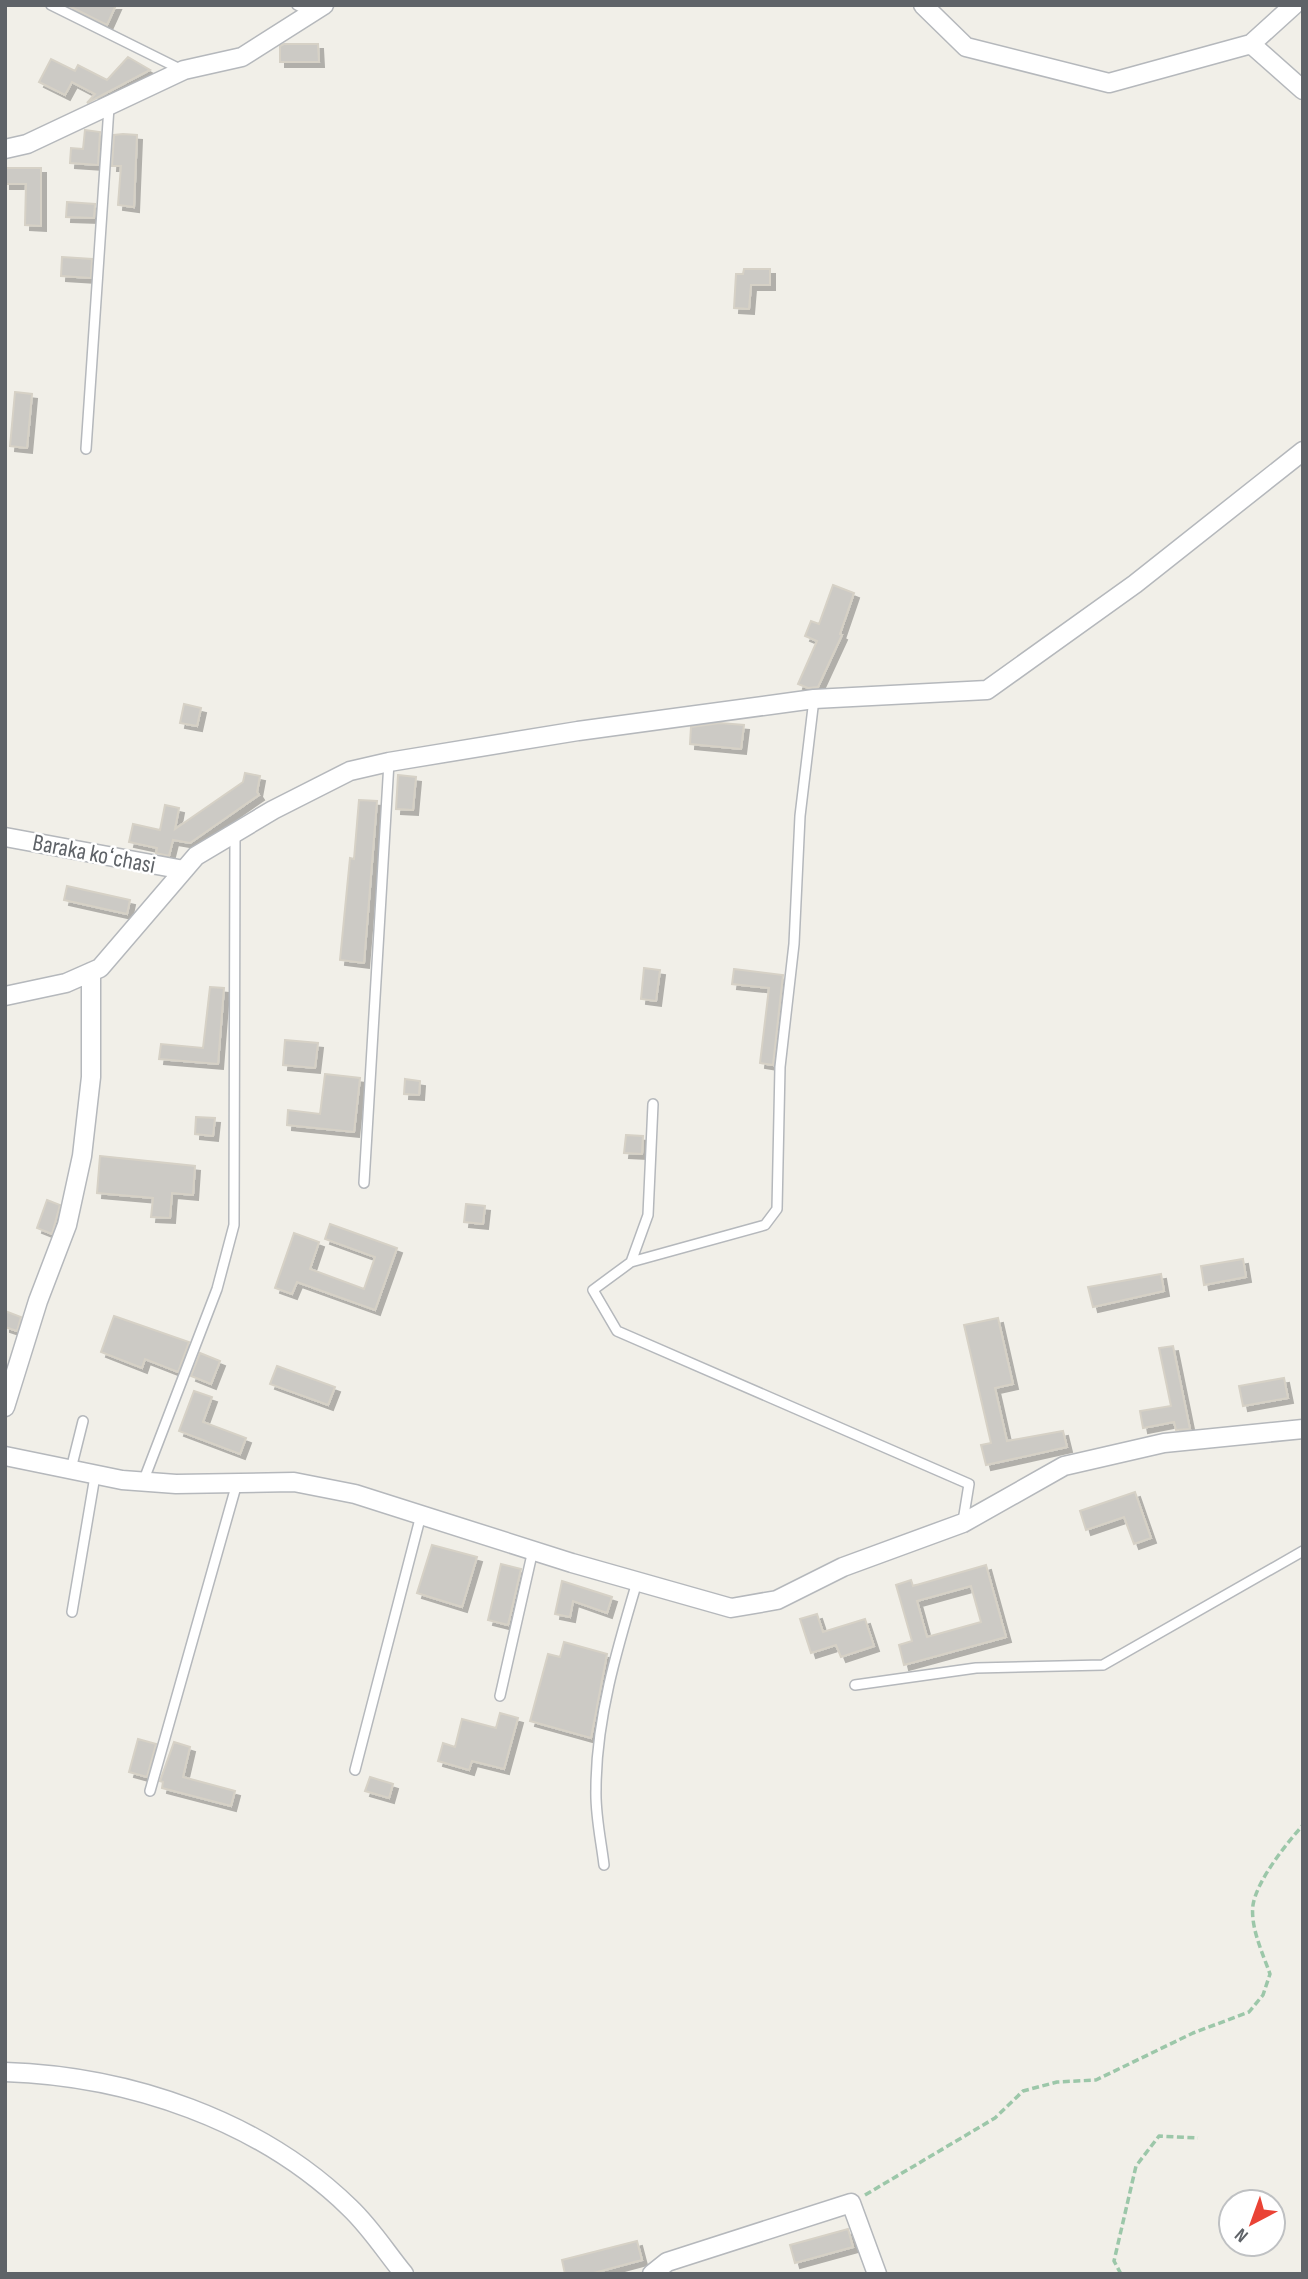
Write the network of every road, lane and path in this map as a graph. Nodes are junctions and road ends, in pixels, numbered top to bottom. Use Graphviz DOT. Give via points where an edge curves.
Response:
graph roads {
  1 [pos="51,5"];
  2 [pos="923,5"];
  3 [pos="1294,5"];
  4 [pos="311,8"];
  5 [pos="1251,44"];
  6 [pos="184,70"];
  7 [pos="1303,90"];
  8 [pos="109,107"];
  9 [pos="5,149"];
  10 [pos="86,449"];
  11 [pos="1303,451"];
  12 [pos="814,699"];
  13 [pos="388,762"];
  14 [pos="235,833"];
  15 [pos="5,837"];
  16 [pos="184,870"];
  17 [pos="91,972"];
  18 [pos="5,996"];
  19 [pos="653,1104"];
  20 [pos="364,1183"];
  21 [pos="631,1262"];
  22 [pos="5,1407"];
  23 [pos="83,1421"];
  24 [pos="1303,1429"];
  25 [pos="5,1456"];
  26 [pos="71,1469"];
  27 [pos="95,1476"];
  28 [pos="143,1482"];
  29 [pos="237,1483"];
  30 [pos="421,1515"];
  31 [pos="963,1523"];
  32 [pos="533,1550"];
  33 [pos="1303,1551"];
  34 [pos="637,1582"];
  35 [pos="72,1612"];
  36 [pos="855,1685"];
  37 [pos="500,1696"];
  38 [pos="355,1770"];
  39 [pos="150,1791"];
  40 [pos="1303,1825"];
  41 [pos="604,1865"];
  42 [pos="5,2072"];
  43 [pos="1198,2138"];
  44 [pos="851,2203"];
  45 [pos="402,2273"];
  46 [pos="652,2274"];
  47 [pos="877,2274"];
  48 [pos="1121,2274"];
  1 -- 6 [label="lane"];
  2 -- 5 [label="street" via="966,47 1109,83"];
  3 -- 5 [label="street"];
  4 -- 6 [label="street" via="242,57"];
  5 -- 7 [label="street"];
  6 -- 8 [label="street"];
  8 -- 9 [label="street" via="27,144"];
  8 -- 10 [label="lane"];
  11 -- 12 [label="street" via="1135,584 987,691"];
  12 -- 13 [label="street"];
  12 -- 21 [label="lane" via="780,1067 777,1209 765,1225"];
  13 -- 14 [label="street" via="350,772"];
  13 -- 20 [label="lane"];
  14 -- 16 [label="street" via="196,856"];
  14 -- 28 [label="lane" via="234,1224 217,1289"];
  15 -- 16 [label="street, Baraka koʻchasi"];
  16 -- 17 [label="street" via="123,943"];
  17 -- 18 [label="street" via="66,983"];
  17 -- 22 [label="street" via="90,1077 82,1156 67,1225"];
  19 -- 21 [label="lane" via="648,1215"];
  21 -- 31 [label="lane" via="593,1290 617,1331 969,1484"];
  23 -- 26 [label="lane"];
  24 -- 31 [label="street" via="1164,1443 1064,1466"];
  25 -- 26 [label="street"];
  26 -- 27 [label="street"];
  27 -- 28 [label="street"];
  27 -- 35 [label="lane"];
  28 -- 29 [label="street"];
  29 -- 30 [label="street" via="294,1482 355,1494"];
  29 -- 39 [label="lane"];
  30 -- 32 [label="street"];
  30 -- 38 [label="lane"];
  31 -- 34 [label="street" via="843,1567 776,1600 731,1608"];
  32 -- 34 [label="street"];
  32 -- 37 [label="lane"];
  33 -- 36 [label="lane" via="1103,1665 976,1668"];
  34 -- 41 [label="lane" via="614,1658 600,1740 596,1790"];
  40 -- 44 [label="path" via="1279,1851 1253,1905 1257,1940 1270,1974 1263,1995 1249,2012 1193,2033 1096,2080 1056,2082 1023,2091 995,2118"];
  42 -- 45 [label="street" via="118,2086 192,2108 254,2138 306,2170 350,2208 386,2247"];
  43 -- 48 [label="path" via="1159,2136 1136,2166 1114,2261"];
  44 -- 46 [label="street" via="667,2262"];
  44 -- 47 [label="street"];
}
